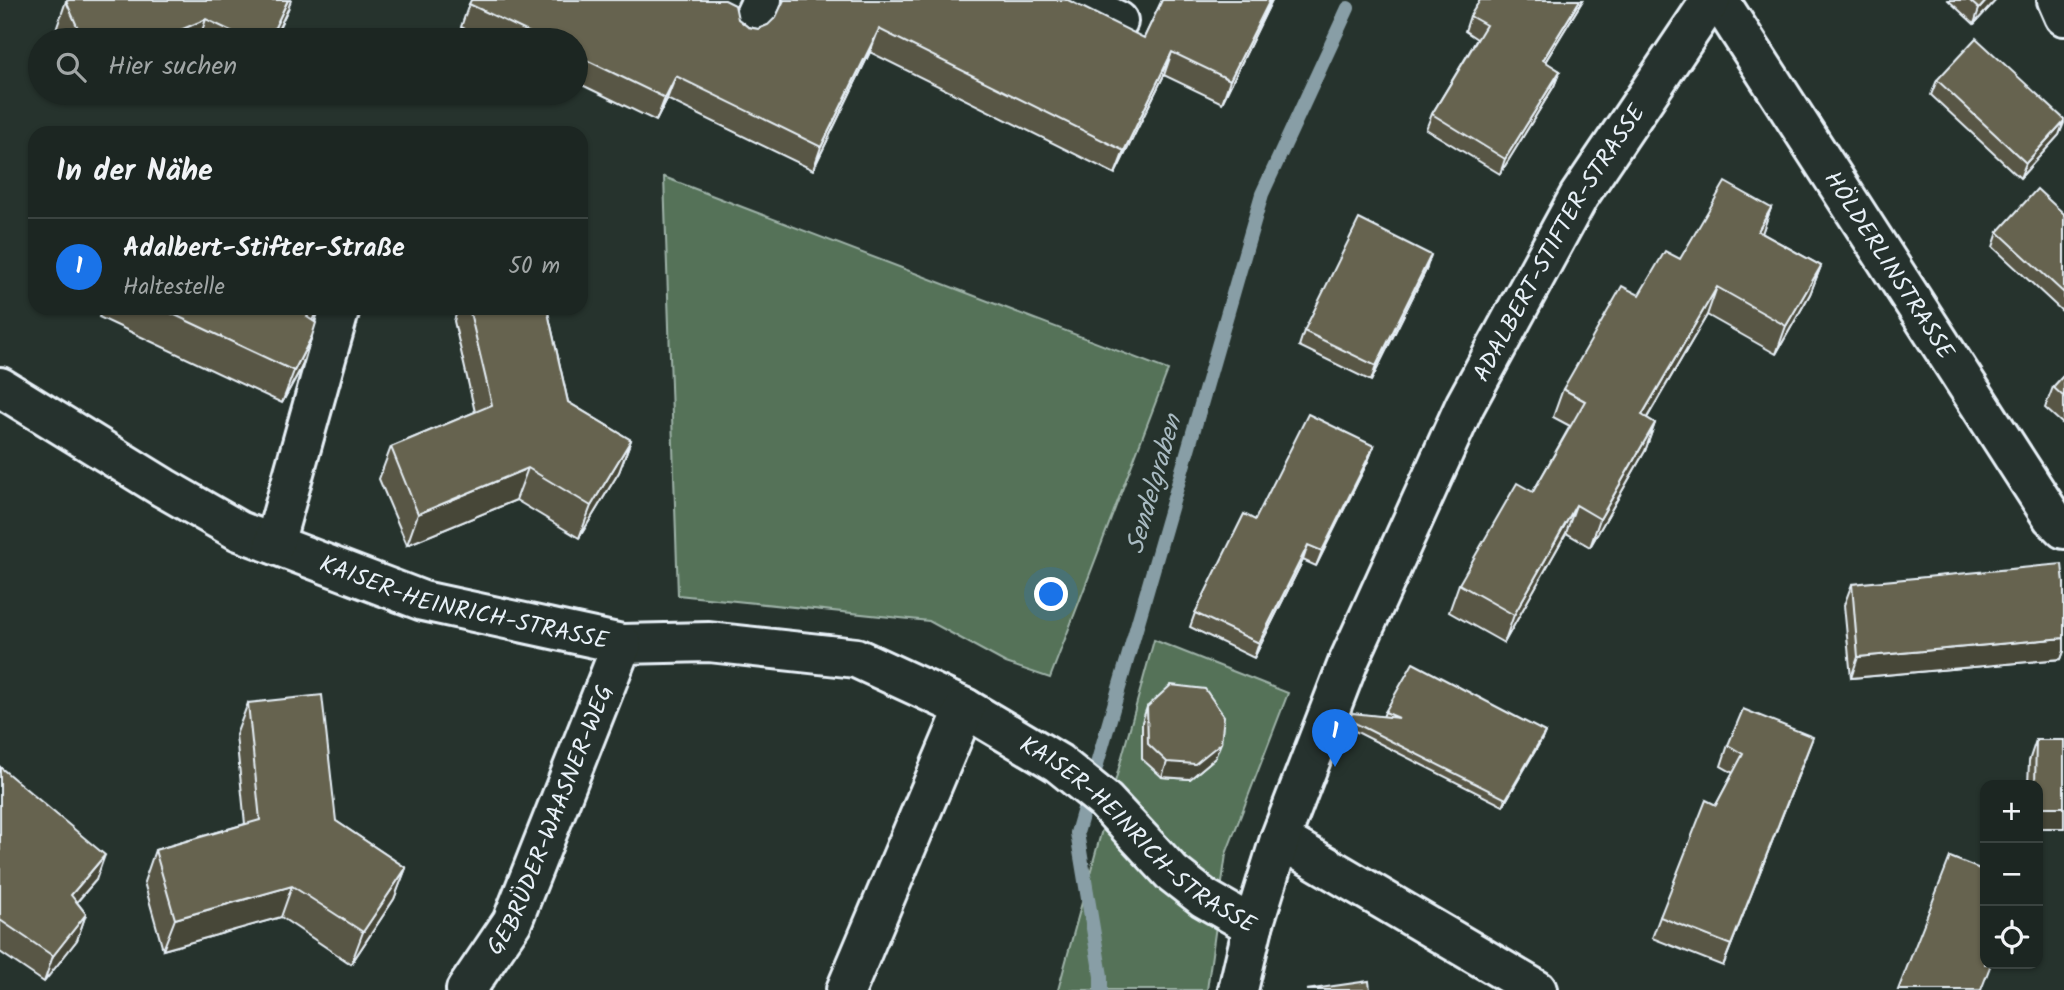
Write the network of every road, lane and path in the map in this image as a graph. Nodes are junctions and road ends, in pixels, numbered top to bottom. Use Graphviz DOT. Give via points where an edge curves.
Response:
graph roads {
  1 [pos="1074,0"];
  2 [pos="1711,0"];
  3 [pos="1718,0"];
  4 [pos="2057,0"];
  5 [pos="2064,16"];
  6 [pos="1118,21"];
  7 [pos="338,315"];
  8 [pos="0,387"];
  9 [pos="2064,529"];
  10 [pos="274,544"];
  11 [pos="622,644"];
  12 [pos="965,708"];
  13 [pos="1280,839"];
  14 [pos="1253,926"];
  15 [pos="466,990"];
  16 [pos="846,990"];
  17 [pos="1238,990"];
  18 [pos="1537,990"];
  1 -- 6 [label="street"];
  2 -- 13 [label="street, ADALBERT-STIFTER-STRASSE" via="1579,196 1465,405 1348,663"];
  3 -- 9 [label="street, HÖLDERLINSTRASSE"];
  4 -- 5 [label="street"];
  7 -- 10 [label="street"];
  8 -- 10 [label="street, KAISER-HEINRICH-STRASSE" via="239,531"];
  10 -- 11 [label="street, KAISER-HEINRICH-STRASSE" via="423,601"];
  11 -- 12 [label="street, KAISER-HEINRICH-STRASSE" via="709,642 856,658"];
  11 -- 15 [label="street, GEBRÜDER-WAASNER-WEG" via="512,922"];
  12 -- 14 [label="street, KAISER-HEINRICH-STRASSE" via="1058,763 1105,801 1172,873"];
  12 -- 16 [label="street"];
  13 -- 14 [label="street, ADALBERT-STIFTER-STRASSE"];
  13 -- 18 [label="street"];
  14 -- 17 [label="street, KAISER-HEINRICH-STRASSE"];
}
